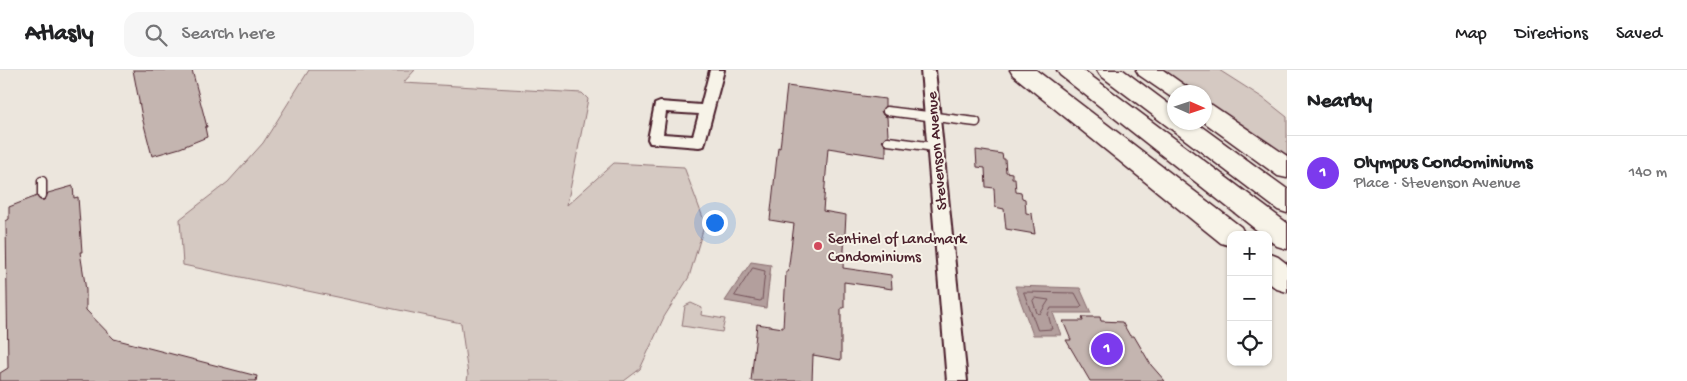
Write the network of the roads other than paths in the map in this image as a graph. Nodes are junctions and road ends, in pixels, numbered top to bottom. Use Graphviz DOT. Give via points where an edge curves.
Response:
graph roads {
  1 [pos="716,70"];
  2 [pos="928,70"];
  3 [pos="1021,70"];
  4 [pos="1068,70"];
  5 [pos="1108,70"];
  6 [pos="1147,70"];
  7 [pos="1169,85"];
  8 [pos="707,110"];
  9 [pos="887,112"];
  10 [pos="1167,115"];
  11 [pos="1212,117"];
  12 [pos="932,118"];
  13 [pos="976,122"];
  14 [pos="1189,130"];
  15 [pos="888,141"];
  16 [pos="935,147"];
  17 [pos="1287,170"];
  18 [pos="42,181"];
  19 [pos="42,195"];
  20 [pos="1287,203"];
  21 [pos="1227,232"];
  22 [pos="1287,238"];
  23 [pos="957,381"];
  1 -- 8 [label="street"];
  2 -- 12 [label="street, Stevenson Avenue"];
  3 -- 21 [label="highway"];
  4 -- 22 [label="highway"];
  5 -- 10 [label="highway"];
  6 -- 7 [label="highway"];
  9 -- 12 [label="lane"];
  11 -- 17 [label="highway"];
  12 -- 13 [label="lane"];
  12 -- 16 [label="street, Stevenson Avenue"];
  14 -- 20 [label="highway"];
  15 -- 16 [label="lane"];
  16 -- 23 [label="street, Stevenson Avenue"];
  18 -- 19 [label="lane"];
}
